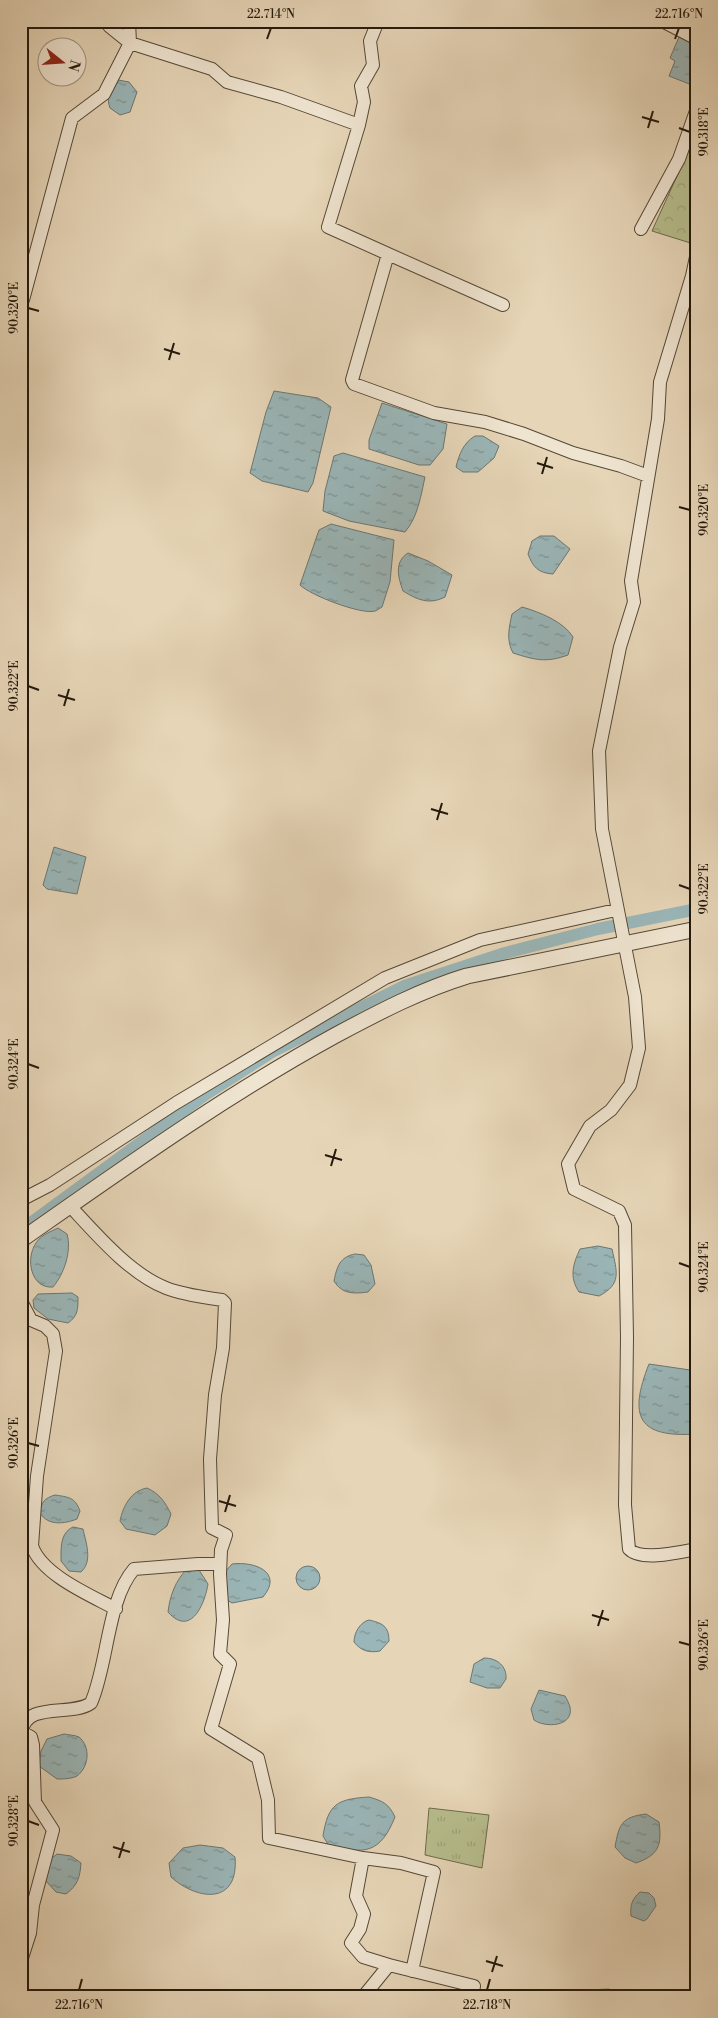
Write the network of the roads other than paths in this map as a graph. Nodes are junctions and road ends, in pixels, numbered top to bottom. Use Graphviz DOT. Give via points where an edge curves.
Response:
graph roads {
  1 [pos="109,21"];
  2 [pos="129,21"];
  3 [pos="378,21"];
  4 [pos="662,21"];
  5 [pos="697,39"];
  6 [pos="130,43"];
  7 [pos="697,108"];
  8 [pos="359,125"];
  9 [pos="641,229"];
  10 [pos="697,252"];
  11 [pos="388,254"];
  12 [pos="23,300"];
  13 [pos="503,305"];
  14 [pos="648,476"];
  15 [pos="616,910"];
  16 [pos="697,929"];
  17 [pos="625,945"];
  18 [pos="21,1200"];
  19 [pos="70,1206"];
  20 [pos="21,1240"];
  21 [pos="21,1274"];
  22 [pos="21,1279"];
  23 [pos="21,1301"];
  24 [pos="697,1549"];
  25 [pos="220,1564"];
  26 [pos="116,1609"];
  27 [pos="363,1858"];
  28 [pos="21,1961"];
  29 [pos="389,1965"];
  30 [pos="412,1970"];
  31 [pos="363,1997"];
  32 [pos="472,1997"];
  1 -- 6 [label="street" via="110,26"];
  2 -- 6 [label="street"];
  3 -- 8 [label="street" via="370,41 373,65 361,86 364,102"];
  4 -- 5 [label="street"];
  6 -- 8 [label="street" via="212,70 227,82"];
  6 -- 12 [label="street" via="104,94 72,118"];
  7 -- 9 [label="street" via="679,159"];
  8 -- 11 [label="street" via="328,227"];
  10 -- 14 [label="street" via="660,382 658,419"];
  11 -- 13 [label="street"];
  11 -- 14 [label="street" via="352,380 354,384 434,412 524,434"];
  14 -- 15 [label="street" via="631,582 634,602 620,647 599,751 602,829"];
  15 -- 17 [label="street"];
  15 -- 18 [label="street" via="480,940 385,978"];
  16 -- 17 [label="street"];
  17 -- 19 [label="street" via="467,976 399,1002 234,1094"];
  17 -- 24 [label="street" via="638,1023 639,1048 634,1072 630,1085 611,1110 590,1126 568,1164 574,1189 619,1211 625,1225 625,1505 629,1549 639,1555 663,1555"];
  19 -- 20 [label="street"];
  19 -- 25 [label="street" via="102,1240 140,1272 164,1287 225,1303 210,1458 212,1528 226,1535"];
  21 -- 22 [label="street"];
  23 -- 26 [label="street" via="31,1320 53,1334 56,1351 38,1476 32,1546 43,1566"];
  25 -- 26 [label="street" via="134,1569"];
  25 -- 27 [label="street" via="223,1620 220,1654 230,1664 211,1729 258,1758 268,1800 270,1838"];
  26 -- 28 [label="street" via="91,1703 76,1709 36,1713 22,1729 31,1737 33,1745 35,1802 53,1830"];
  27 -- 29 [label="street" via="356,1896 364,1914 360,1930 351,1943 363,1957"];
  27 -- 30 [label="street" via="434,1872"];
  29 -- 30 [label="street"];
  29 -- 31 [label="street"];
  30 -- 32 [label="street" via="474,1986"];
}
